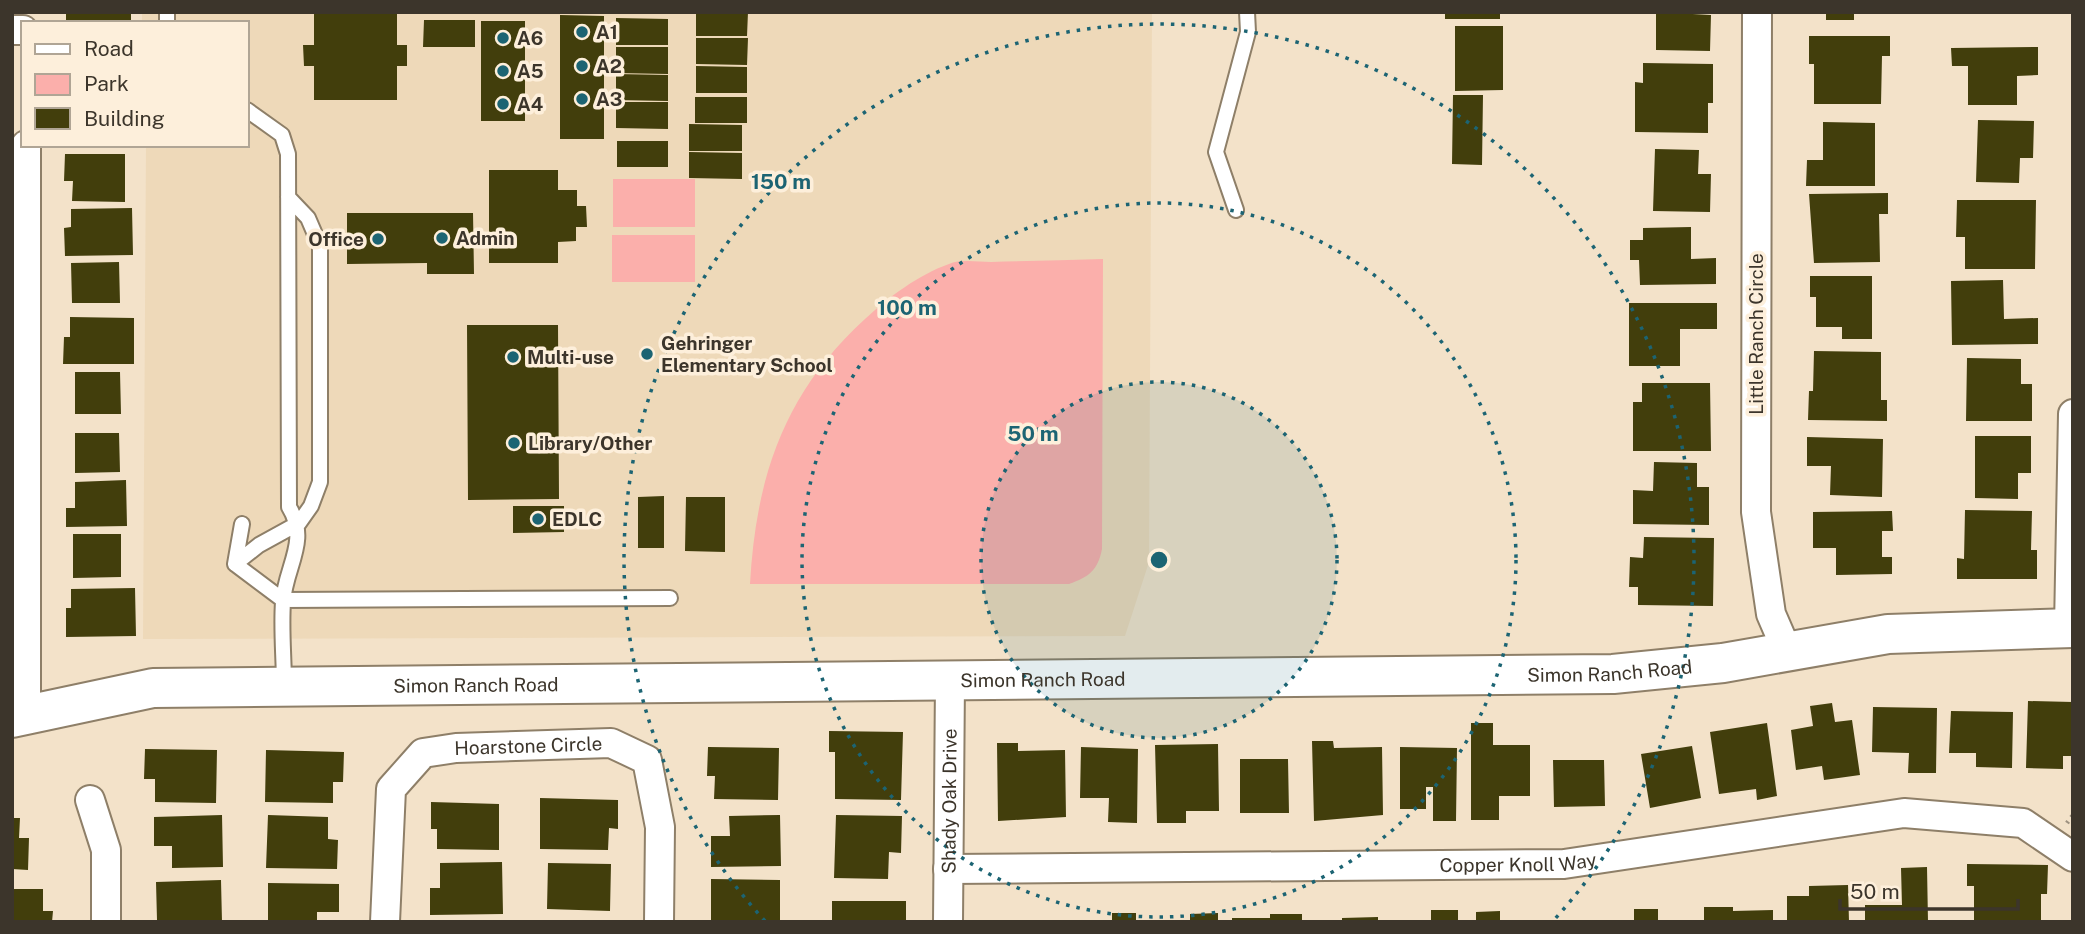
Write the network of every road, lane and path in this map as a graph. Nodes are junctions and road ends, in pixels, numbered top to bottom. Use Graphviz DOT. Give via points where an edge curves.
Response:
graph roads {
  1 [pos="1247,12"];
  2 [pos="1757,12"];
  3 [pos="248,111"];
  4 [pos="26,147"];
  5 [pos="288,197"];
  6 [pos="1236,210"];
  7 [pos="2073,414"];
  8 [pos="299,523"];
  9 [pos="242,524"];
  10 [pos="19,528"];
  11 [pos="236,564"];
  12 [pos="670,598"];
  13 [pos="283,600"];
  14 [pos="2071,628"];
  15 [pos="1787,651"];
  16 [pos="950,680"];
  17 [pos="284,687"];
  18 [pos="19,716"];
  19 [pos="90,800"];
  20 [pos="2073,858"];
  21 [pos="948,869"];
  22 [pos="106,922"];
  23 [pos="385,922"];
  24 [pos="659,922"];
  25 [pos="948,922"];
  1 -- 6 [label="lane" via="1248,32 1216,152"];
  2 -- 15 [label="street, Little Ranch Circle" via="1756,512 1771,614"];
  3 -- 5 [label="lane" via="282,135 288,154"];
  4 -- 10 [label="street"];
  5 -- 8 [label="lane" via="289,507"];
  5 -- 8 [label="lane" via="308,218 320,246 320,482"];
  7 -- 14 [label="street"];
  8 -- 11 [label="lane"];
  8 -- 13 [label="lane"];
  9 -- 11 [label="lane"];
  10 -- 18 [label="street"];
  11 -- 13 [label="lane"];
  12 -- 13 [label="lane"];
  13 -- 17 [label="lane"];
  14 -- 15 [label="street, Simon Ranch Road" via="1888,634"];
  15 -- 16 [label="street, Simon Ranch Road" via="1723,663 1613,674"];
  16 -- 17 [label="street, Simon Ranch Road"];
  16 -- 21 [label="street, Shady Oak Drive"];
  17 -- 18 [label="street, Simon Ranch Road" via="153,688"];
  19 -- 22 [label="street" via="106,849"];
  20 -- 21 [label="street, Copper Knoll Way" via="2023,823 1903,813 1564,864"];
  21 -- 25 [label="street, Shady Oak Drive"];
  23 -- 24 [label="street, Hoarstone Circle" via="391,789 423,753 611,743 648,760 660,827"];
}
